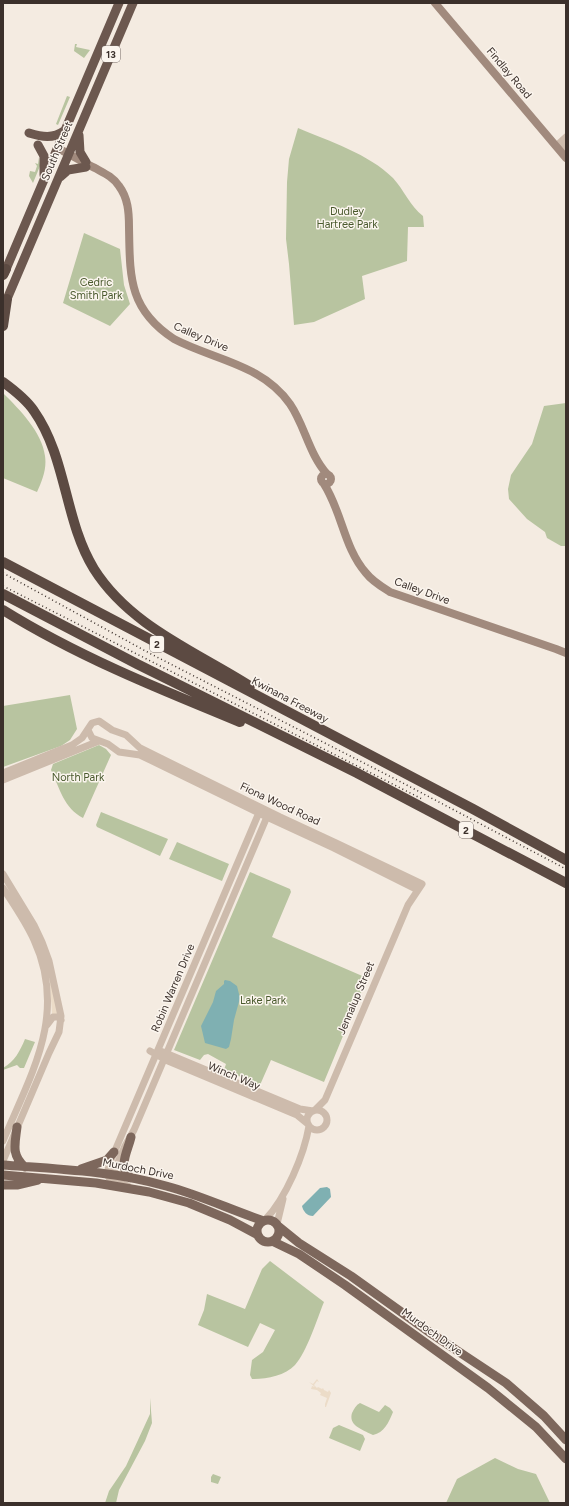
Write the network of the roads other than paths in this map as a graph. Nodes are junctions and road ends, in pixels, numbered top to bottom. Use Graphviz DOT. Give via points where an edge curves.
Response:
graph roads {
  1 [pos="110,3"];
  2 [pos="119,3"];
  3 [pos="133,3"];
  4 [pos="435,3"];
  5 [pos="113,16"];
  6 [pos="80,128"];
  7 [pos="64,131"];
  8 [pos="29,133"];
  9 [pos="566,137"];
  10 [pos="566,144"];
  11 [pos="38,145"];
  12 [pos="558,148"];
  13 [pos="56,151"];
  14 [pos="68,156"];
  15 [pos="566,158"];
  16 [pos="88,166"];
  17 [pos="57,181"];
  18 [pos="43,182"];
  19 [pos="20,236"];
  20 [pos="32,240"];
  21 [pos="4,274"];
  22 [pos="5,304"];
  23 [pos="3,326"];
  24 [pos="3,382"];
  25 [pos="3,562"];
  26 [pos="3,594"];
  27 [pos="3,610"];
  28 [pos="556,649"];
  29 [pos="566,649"];
  30 [pos="566,653"];
  31 [pos="312,725"];
  32 [pos="88,730"];
  33 [pos="100,740"];
  34 [pos="131,740"];
  35 [pos="310,751"];
  36 [pos="126,752"];
  37 [pos="3,773"];
  38 [pos="3,780"];
  39 [pos="260,811"];
  40 [pos="268,815"];
  41 [pos="509,853"];
  42 [pos="566,860"];
  43 [pos="3,874"];
  44 [pos="566,882"];
  45 [pos="412,884"];
  46 [pos="420,887"];
  47 [pos="566,887"];
  48 [pos="3,888"];
  49 [pos="227,888"];
  50 [pos="236,892"];
  51 [pos="408,905"];
  52 [pos="217,913"];
  53 [pos="225,916"];
  54 [pos="61,1020"];
  55 [pos="46,1025"];
  56 [pos="161,1054"];
  57 [pos="325,1100"];
  58 [pos="314,1110"];
  59 [pos="326,1116"];
  60 [pos="137,1124"];
  61 [pos="309,1125"];
  62 [pos="17,1127"];
  63 [pos="124,1129"];
  64 [pos="321,1129"];
  65 [pos="131,1137"];
  66 [pos="3,1141"];
  67 [pos="304,1147"];
  68 [pos="114,1152"];
  69 [pos="3,1162"];
  70 [pos="3,1165"];
  71 [pos="25,1166"];
  72 [pos="78,1170"];
  73 [pos="3,1175"];
  74 [pos="111,1175"];
  75 [pos="48,1178"];
  76 [pos="131,1178"];
  77 [pos="96,1183"];
  78 [pos="3,1185"];
  79 [pos="140,1190"];
  80 [pos="192,1194"];
  81 [pos="284,1195"];
  82 [pos="189,1204"];
  83 [pos="264,1220"];
  84 [pos="278,1225"];
  85 [pos="258,1235"];
  86 [pos="272,1241"];
  87 [pos="566,1440"];
  88 [pos="566,1459"];
  1 -- 5 [label="highway"];
  2 -- 5 [label="highway, South Street / 13"];
  3 -- 6 [label="highway, South Street / 13"];
  4 -- 12 [label="main road, Findlay Road"];
  5 -- 7 [label="highway, South Street / 13"];
  6 -- 14 [label="highway, South Street / 13"];
  6 -- 16 [label="highway" via="79,146"];
  7 -- 8 [label="highway" via="52,137"];
  7 -- 13 [label="highway, South Street / 13"];
  9 -- 12 [label="street"];
  10 -- 12 [label="street"];
  11 -- 18 [label="highway" via="44,156"];
  12 -- 15 [label="main road, Findlay Road"];
  13 -- 14 [label="main road, Calley Drive"];
  13 -- 18 [label="highway, South Street / 13"];
  14 -- 16 [label="main road, Calley Drive"];
  14 -- 17 [label="highway, South Street / 13"];
  16 -- 17 [label="highway" via="68,170"];
  16 -- 28 [label="main road, Calley Drive" via="113,179 126,196 132,280 136,297 146,314 156,326 174,339 244,367 276,388 294,410 326,479 349,542 360,566 370,578 382,587 405,597"];
  17 -- 20 [label="highway, South Street / 13"];
  18 -- 19 [label="highway, South Street / 13"];
  19 -- 20 [label="highway" via="25,242"];
  19 -- 21 [label="highway, South Street / 13"];
  20 -- 22 [label="highway, South Street / 13"];
  22 -- 23 [label="highway"];
  24 -- 31 [label="highway" via="34,410 48,435 60,469 74,526 93,567 122,604 162,634"];
  25 -- 31 [label="highway, Kwinana Freeway / 2"];
  26 -- 35 [label="highway, 2"];
  27 -- 35 [label="highway" via="59,641 164,691"];
  28 -- 29 [label="main road, Calley Drive"];
  28 -- 30 [label="main road, Calley Drive"];
  31 -- 42 [label="highway, Kwinana Freeway / 2"];
  32 -- 33 [label="street, Fiona Wood Road" via="92,738"];
  32 -- 34 [label="street, Fiona Wood Road" via="92,723 99,721"];
  32 -- 37 [label="street, Fiona Wood Road" via="72,745"];
  33 -- 36 [label="street, Fiona Wood Road" via="119,752"];
  33 -- 38 [label="street"];
  34 -- 36 [label="street" via="131,747"];
  34 -- 39 [label="street, Fiona Wood Road" via="140,748"];
  35 -- 41 [label="highway, 2"];
  36 -- 39 [label="street, Fiona Wood Road" via="140,755"];
  39 -- 40 [label="street, Fiona Wood Road"];
  39 -- 49 [label="street, Robin Warren Drive"];
  40 -- 45 [label="street, Fiona Wood Road"];
  40 -- 50 [label="street, Robin Warren Drive"];
  41 -- 44 [label="highway, 2"];
  41 -- 47 [label="highway"];
  43 -- 54 [label="street" via="42,942 49,961"];
  45 -- 46 [label="street, Fiona Wood Road"];
  45 -- 51 [label="street, Jennalup Street"];
  46 -- 51 [label="street, Jennalup Street"];
  48 -- 55 [label="street" via="35,942 42,963 47,990"];
  49 -- 50 [label="street"];
  49 -- 52 [label="street, Robin Warren Drive"];
  50 -- 53 [label="street, Robin Warren Drive"];
  51 -- 57 [label="street, Jennalup Street"];
  52 -- 53 [label="street"];
  52 -- 56 [label="street, Robin Warren Drive"];
  53 -- 56 [label="street, Robin Warren Drive"];
  54 -- 55 [label="street" via="59,1017 53,1017"];
  54 -- 62 [label="street" via="59,1032"];
  55 -- 66 [label="street" via="36,1060"];
  56 -- 58 [label="street, Winch Way" via="300,1109"];
  56 -- 60 [label="street, Robin Warren Drive"];
  56 -- 61 [label="street, Winch Way" via="297,1115"];
  56 -- 63 [label="street, Robin Warren Drive"];
  57 -- 58 [label="street, Jennalup Street"];
  57 -- 59 [label="street, Jennalup Street"];
  58 -- 59 [label="street" via="323,1112"];
  58 -- 61 [label="street, Jennalup Street" via="308,1117"];
  59 -- 64 [label="street, Jennalup Street" via="325,1125"];
  60 -- 63 [label="street" via="131,1124"];
  60 -- 65 [label="street, Robin Warren Drive"];
  61 -- 64 [label="street"];
  61 -- 67 [label="street, Jennalup Street"];
  62 -- 69 [label="street"];
  62 -- 71 [label="main road" via="15,1155"];
  63 -- 68 [label="street, Robin Warren Drive"];
  64 -- 67 [label="street, Jennalup Street"];
  65 -- 74 [label="street, Robin Warren Drive"];
  65 -- 76 [label="main road" via="124,1163 126,1173"];
  67 -- 81 [label="street, Jennalup Street"];
  68 -- 72 [label="main road" via="106,1160"];
  68 -- 74 [label="street, Robin Warren Drive" via="108,1167"];
  70 -- 71 [label="main road, Murdoch Drive"];
  71 -- 72 [label="main road, Murdoch Drive"];
  72 -- 74 [label="main road, Murdoch Drive"];
  73 -- 75 [label="main road, Murdoch Drive"];
  74 -- 76 [label="main road, Murdoch Drive"];
  74 -- 77 [label="street"];
  74 -- 79 [label="street" via="118,1182"];
  75 -- 77 [label="main road, Murdoch Drive"];
  75 -- 78 [label="main road" via="17,1185"];
  76 -- 80 [label="main road, Murdoch Drive"];
  77 -- 79 [label="main road, Murdoch Drive"];
  79 -- 82 [label="main road, Murdoch Drive"];
  80 -- 82 [label="main road"];
  80 -- 83 [label="main road, Murdoch Drive"];
  81 -- 83 [label="street, Jennalup Street"];
  81 -- 84 [label="street, Jennalup Street"];
  82 -- 85 [label="main road, Murdoch Drive" via="230,1220"];
  83 -- 84 [label="main road, Murdoch Drive" via="271,1220"];
  83 -- 85 [label="main road" via="258,1228"];
  84 -- 86 [label="main road" via="279,1233"];
  84 -- 87 [label="main road, Murdoch Drive" via="299,1243 506,1383 541,1413"];
  85 -- 86 [label="main road, Murdoch Drive" via="266,1241"];
  86 -- 88 [label="main road, Murdoch Drive" via="299,1254 346,1285 483,1384 536,1427"];
}
